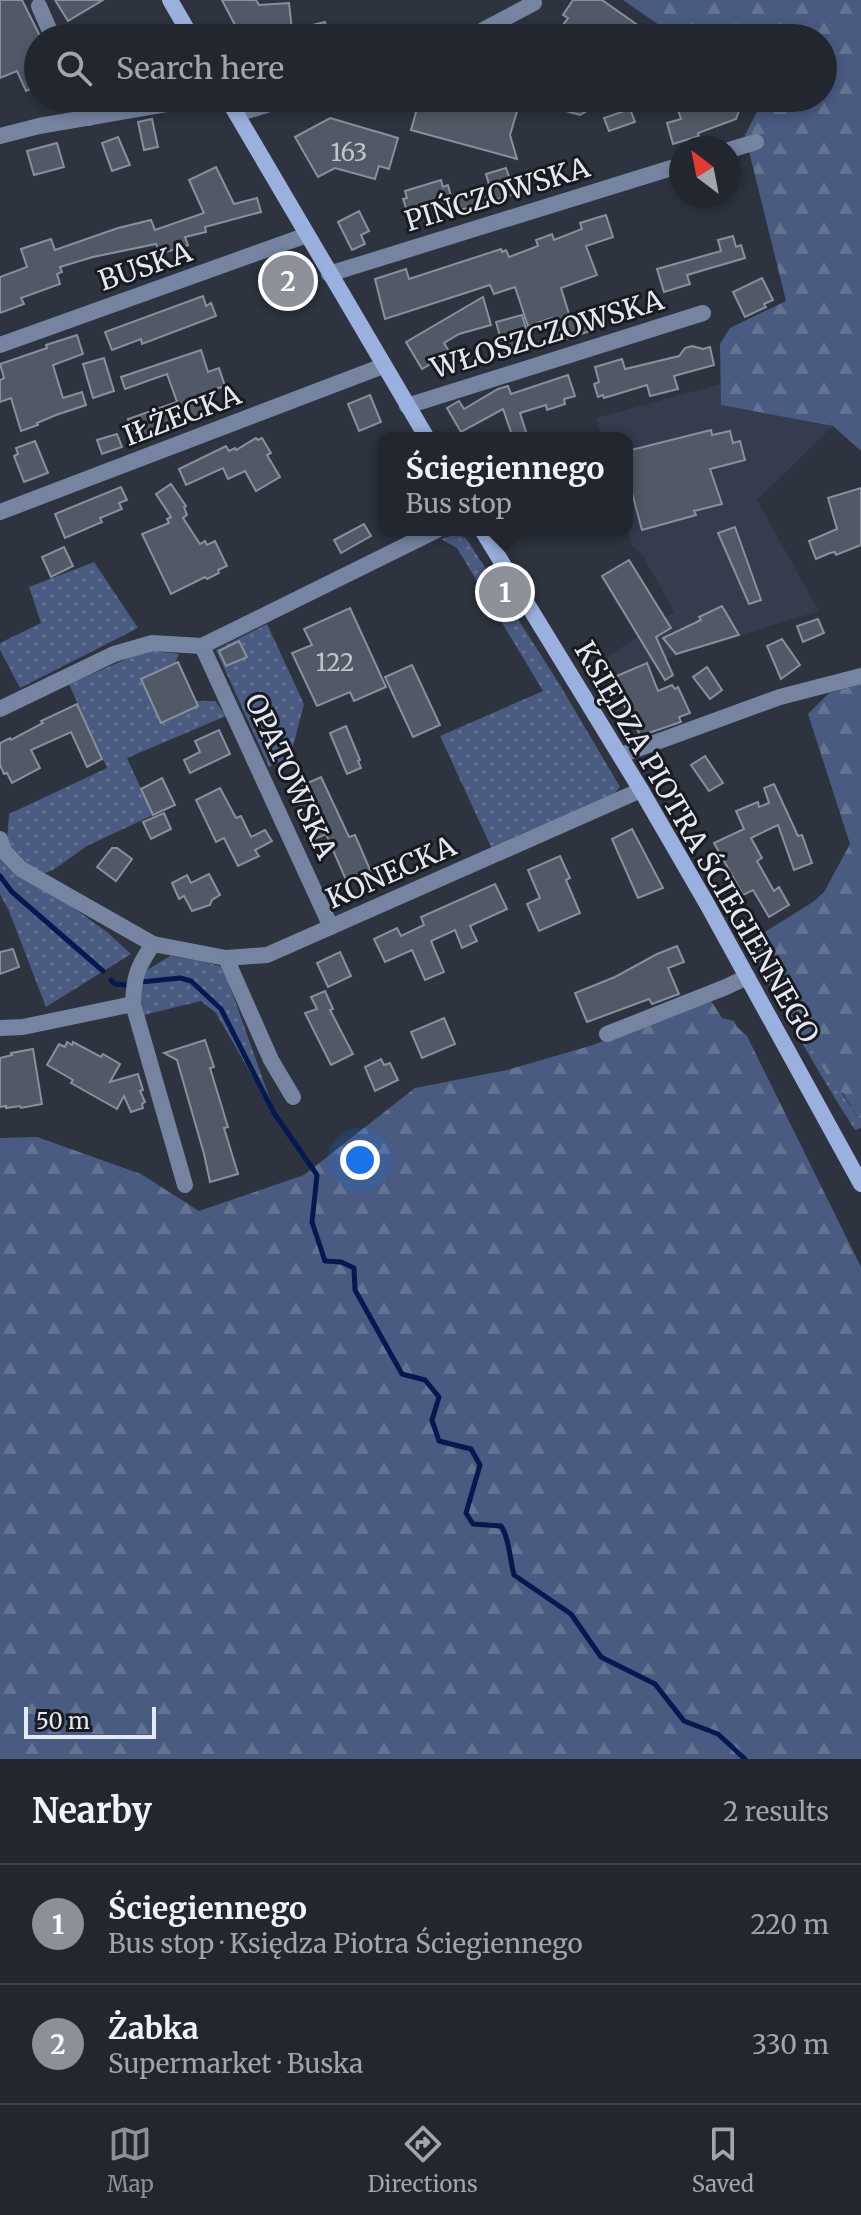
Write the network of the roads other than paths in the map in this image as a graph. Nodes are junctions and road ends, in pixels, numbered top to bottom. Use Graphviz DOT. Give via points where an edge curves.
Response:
graph roads {
  1 [pos="170,0"];
  2 [pos="534,3"];
  3 [pos="39,6"];
  4 [pos="47,24"];
  5 [pos="184,24"];
  6 [pos="494,24"];
  7 [pos="86,112"];
  8 [pos="123,112"];
  9 [pos="244,112"];
  10 [pos="237,114"];
  11 [pos="89,118"];
  12 [pos="0,136"];
  13 [pos="756,142"];
  14 [pos="741,146"];
  15 [pos="669,169"];
  16 [pos="307,235"];
  17 [pos="329,274"];
  18 [pos="703,313"];
  19 [pos="0,345"];
  20 [pos="383,366"];
  21 [pos="407,406"];
  22 [pos="423,432"];
  23 [pos="0,512"];
  24 [pos="425,536"];
  25 [pos="486,536"];
  26 [pos="202,646"];
  27 [pos="861,676"];
  28 [pos="0,709"];
  29 [pos="621,755"];
  30 [pos="641,790"];
  31 [pos="0,839"];
  32 [pos="331,927"];
  33 [pos="153,944"];
  34 [pos="226,958"];
  35 [pos="747,977"];
  36 [pos="133,1004"];
  37 [pos="0,1028"];
  38 [pos="607,1034"];
  39 [pos="293,1097"];
  40 [pos="859,1178"];
  41 [pos="185,1185"];
  1 -- 5 [label="street"];
  2 -- 6 [label="street"];
  3 -- 4 [label="street"];
  7 -- 11 [label="street"];
  8 -- 11 [label="street"];
  9 -- 10 [label="street"];
  10 -- 16 [label="street"];
  11 -- 12 [label="street"];
  13 -- 14 [label="street"];
  15 -- 17 [label="street, PIŃCZOWSKA"];
  16 -- 17 [label="street"];
  16 -- 19 [label="street, BUSKA"];
  17 -- 20 [label="street"];
  18 -- 21 [label="street, WŁOSZCZOWSKA"];
  20 -- 21 [label="street"];
  20 -- 23 [label="street, IŁŻECKA"];
  21 -- 22 [label="street"];
  24 -- 26 [label="street"];
  25 -- 29 [label="street, KSIĘDZA PIOTRA ŚCIEGIENNEGO"];
  26 -- 28 [label="street" via="152,643 114,654"];
  26 -- 32 [label="street, OPATOWSKA"];
  27 -- 29 [label="street" via="780,697"];
  29 -- 30 [label="street, KSIĘDZA PIOTRA ŚCIEGIENNEGO"];
  30 -- 32 [label="street, KONECKA"];
  30 -- 35 [label="street, KSIĘDZA PIOTRA ŚCIEGIENNEGO"];
  31 -- 33 [label="street, KONECKA" via="21,869"];
  32 -- 34 [label="street, KONECKA" via="267,955"];
  33 -- 34 [label="street, KONECKA"];
  33 -- 36 [label="street" via="134,978"];
  34 -- 39 [label="street"];
  35 -- 38 [label="street"];
  35 -- 40 [label="street, KSIĘDZA PIOTRA ŚCIEGIENNEGO"];
  36 -- 37 [label="street"];
  36 -- 41 [label="street"];
}
